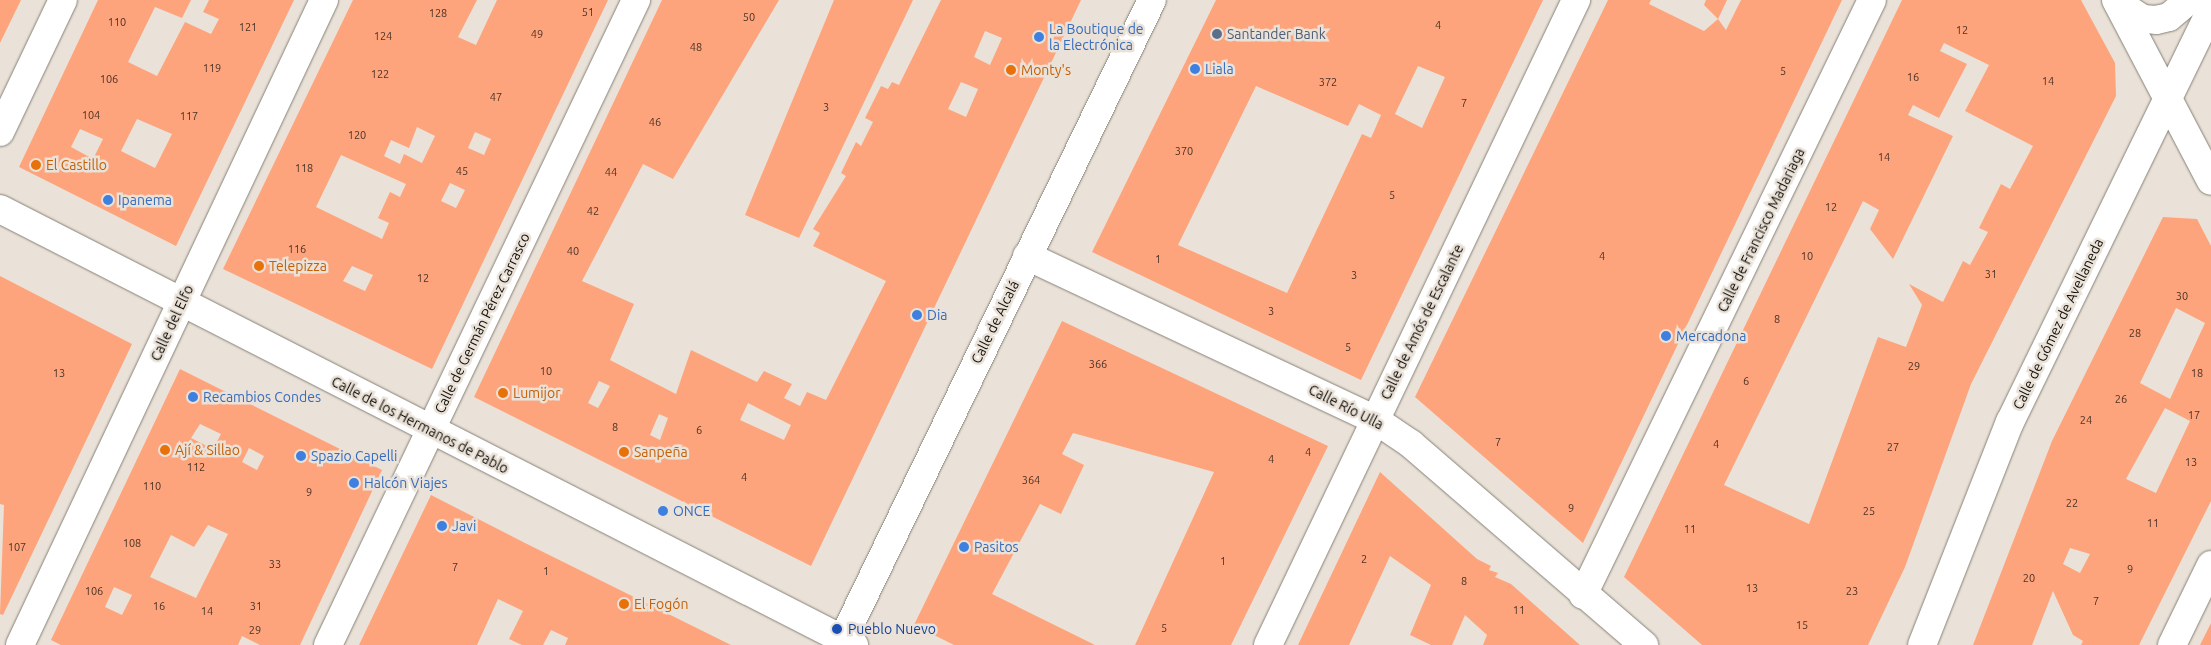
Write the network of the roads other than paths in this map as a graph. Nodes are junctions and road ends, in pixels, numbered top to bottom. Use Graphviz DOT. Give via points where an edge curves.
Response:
graph roads {
  1 [pos="63,0"];
  2 [pos="324,0"];
  3 [pos="636,0"];
  4 [pos="1152,0"];
  5 [pos="1576,0"];
  6 [pos="1872,0"];
  7 [pos="2189,0"];
  8 [pos="2117,2"];
  9 [pos="2211,10"];
  10 [pos="2167,96"];
  11 [pos="0,132"];
  12 [pos="2211,182"];
  13 [pos="0,209"];
  14 [pos="1027,256"];
  15 [pos="181,304"];
  16 [pos="1374,419"];
  17 [pos="430,430"];
  18 [pos="2211,565"];
  19 [pos="1583,595"];
  20 [pos="846,643"];
  21 [pos="20,645"];
  22 [pos="328,645"];
  23 [pos="1268,645"];
  24 [pos="1644,645"];
  25 [pos="1922,645"];
  26 [pos="2172,645"];
  1 -- 11 [label="street"];
  2 -- 15 [label="street, Calle del Elfo"];
  3 -- 17 [label="street, Calle de Germán Pérez Carrasco"];
  4 -- 14 [label="street, Calle de Alcalá"];
  5 -- 16 [label="street, Calle de Amós de Escalante"];
  6 -- 19 [label="street, Calle de Francisco Madariaga"];
  7 -- 8 [label="street" via="2169,16 2156,20 2143,19"];
  8 -- 10 [label="street"];
  9 -- 10 [label="street, Calle de Gómez de Avellaneda"];
  10 -- 12 [label="street"];
  10 -- 25 [label="street, Calle de Gómez de Avellaneda" via="2010,422"];
  13 -- 15 [label="street, Calle de los Hermanos de Pablo"];
  14 -- 16 [label="street, Calle Río Ulla"];
  14 -- 20 [label="street, Calle de Alcalá"];
  15 -- 17 [label="street, Calle de los Hermanos de Pablo"];
  15 -- 21 [label="street, Calle del Elfo"];
  16 -- 19 [label="street, Calle Río Ulla" via="1411,444"];
  16 -- 23 [label="street, Calle de Amós de Escalante"];
  17 -- 20 [label="street, Calle de los Hermanos de Pablo"];
  17 -- 22 [label="street, Calle de Germán Pérez Carrasco"];
  18 -- 26 [label="street"];
  19 -- 24 [label="street, Calle Río Ulla"];
}
